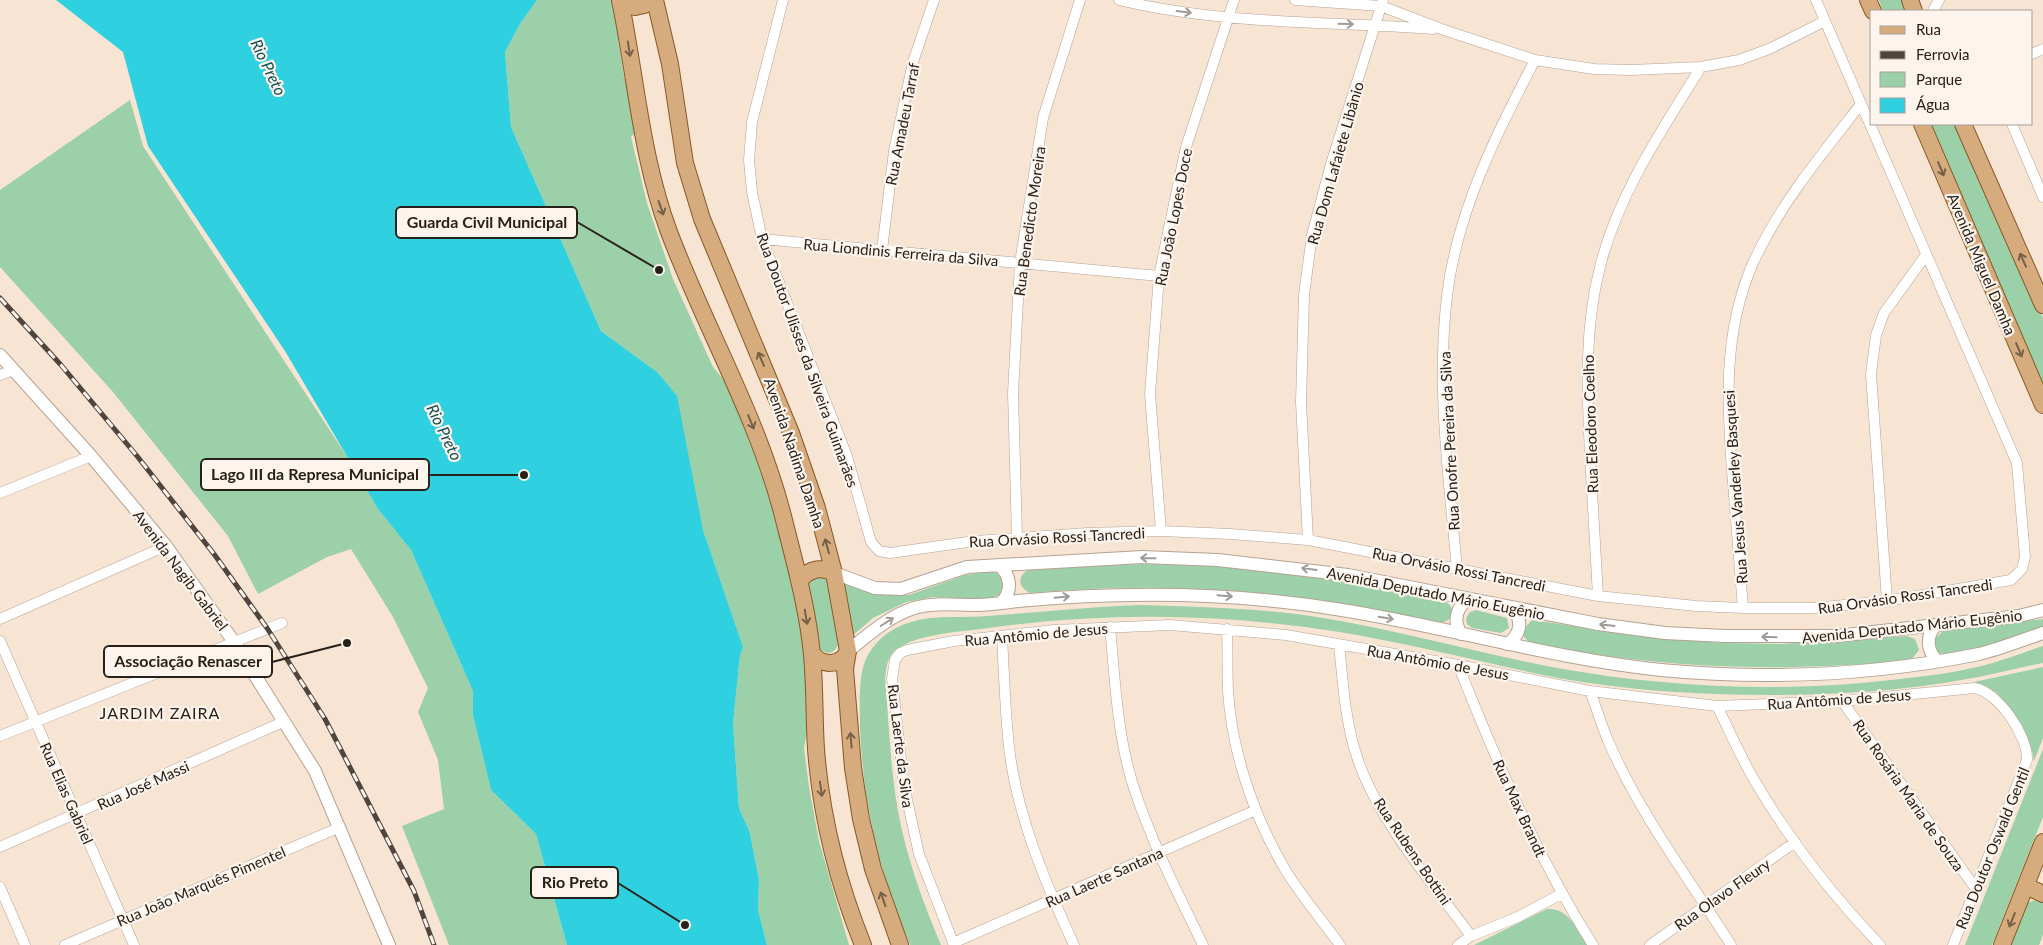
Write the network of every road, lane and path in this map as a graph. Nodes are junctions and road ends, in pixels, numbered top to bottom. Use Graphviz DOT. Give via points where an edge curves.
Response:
graph roads {
  1 [pos="620,0"];
  2 [pos="650,0"];
  3 [pos="655,0"];
  4 [pos="783,0"];
  5 [pos="934,0"];
  6 [pos="1080,0"];
  7 [pos="1119,0"];
  8 [pos="1234,0"];
  9 [pos="1295,0"];
  10 [pos="1816,0"];
  11 [pos="1382,3"];
  12 [pos="1228,18"];
  13 [pos="1825,21"];
  14 [pos="1375,24"];
  15 [pos="1444,30"];
  16 [pos="1535,60"];
  17 [pos="1701,68"];
  18 [pos="1861,104"];
  19 [pos="1870,125"];
  20 [pos="1870,125"];
  21 [pos="1922,125"];
  22 [pos="1963,125"];
  23 [pos="2012,125"];
  24 [pos="2043,167"];
  25 [pos="2032,171"];
  26 [pos="2043,197"];
  27 [pos="762,239"];
  28 [pos="882,250"];
  29 [pos="1926,255"];
  30 [pos="1020,263"];
  31 [pos="1159,276"];
  32 [pos="2043,304"];
  33 [pos="0,355"];
  34 [pos="13,370"];
  35 [pos="0,375"];
  36 [pos="2043,405"];
  37 [pos="91,456"];
  38 [pos="0,493"];
  39 [pos="1162,531"];
  40 [pos="1017,537"];
  41 [pos="1308,540"];
  42 [pos="166,546"];
  43 [pos="899,552"];
  44 [pos="1024,563"];
  45 [pos="998,565"];
  46 [pos="1457,569"];
  47 [pos="834,573"];
  48 [pos="799,582"];
  49 [pos="1598,596"];
  50 [pos="1468,599"];
  51 [pos="1027,600"];
  52 [pos="1887,601"];
  53 [pos="1001,603"];
  54 [pos="1513,608"];
  55 [pos="1743,608"];
  56 [pos="2043,610"];
  57 [pos="0,619"];
  58 [pos="282,623"];
  59 [pos="1935,626"];
  60 [pos="1110,627"];
  61 [pos="1915,628"];
  62 [pos="1227,629"];
  63 [pos="2043,633"];
  64 [pos="1461,634"];
  65 [pos="1002,636"];
  66 [pos="0,641"];
  67 [pos="234,642"];
  68 [pos="1507,644"];
  69 [pos="1339,645"];
  70 [pos="848,651"];
  71 [pos="812,653"];
  72 [pos="895,660"];
  73 [pos="1937,661"];
  74 [pos="1918,663"];
  75 [pos="1458,665"];
  76 [pos="1590,691"];
  77 [pos="1842,701"];
  78 [pos="1717,706"];
  79 [pos="35,720"];
  80 [pos="285,721"];
  81 [pos="0,736"];
  82 [pos="2028,751"];
  83 [pos="1256,810"];
  84 [pos="77,815"];
  85 [pos="338,828"];
  86 [pos="1795,842"];
  87 [pos="2043,842"];
  88 [pos="0,847"];
  89 [pos="1158,853"];
  90 [pos="2026,886"];
  91 [pos="0,887"];
  92 [pos="1976,889"];
  93 [pos="1561,894"];
  94 [pos="2043,894"];
  95 [pos="1053,899"];
  96 [pos="1706,906"];
  97 [pos="123,920"];
  98 [pos="1471,936"];
  99 [pos="953,944"];
  100 [pos="25,945"];
  101 [pos="65,945"];
  102 [pos="134,945"];
  103 [pos="389,945"];
  104 [pos="863,945"];
  105 [pos="900,945"];
  106 [pos="1074,945"];
  107 [pos="1203,945"];
  108 [pos="1340,945"];
  109 [pos="1458,945"];
  110 [pos="1593,945"];
  111 [pos="1650,945"];
  112 [pos="1731,945"];
  113 [pos="1880,945"];
  114 [pos="1953,945"];
  115 [pos="2002,945"];
  1 -- 2 [label="main road" via="635,8"];
  1 -- 48 [label="main road, Avenida Nadima Damha, one-way" via="657,198 676,251 758,439 784,517"];
  47 -- 3 [label="main road, Avenida Nadima Damha, one-way" via="817,508 791,433 699,212 678,133 670,64"];
  4 -- 27 [label="street, Rua Doutor Ulisses da Silveira Guimarães" via="751,132 752,192"];
  5 -- 28 [label="street, Rua Amadeu Tarraf" via="913,62 894,151"];
  6 -- 30 [label="street, Rua Benedicto Moreira" via="1043,118"];
  7 -- 12 [label="street, one-way" via="1164,10"];
  8 -- 12 [label="street, Rua João Lopes Doce"];
  9 -- 11 [label="street"];
  10 -- 13 [label="street"];
  11 -- 14 [label="street, Rua Dom Lafaiete Libânio"];
  11 -- 15 [label="street"];
  12 -- 14 [label="street, one-way"];
  12 -- 31 [label="street, Rua João Lopes Doce" via="1186,147"];
  13 -- 17 [label="street" via="1769,49 1739,60"];
  13 -- 18 [label="street"];
  14 -- 15 [label="street"];
  14 -- 41 [label="street, Rua Dom Lafaiete Libânio" via="1312,235 1304,295 1301,402"];
  15 -- 16 [label="street"];
  16 -- 17 [label="street" via="1594,69"];
  16 -- 46 [label="street, Rua Onofre Pereira da Silva" via="1476,184 1462,224 1447,295 1443,379"];
  17 -- 49 [label="street, Rua Eleodoro Coelho" via="1634,180 1600,265 1586,371"];
  18 -- 19 [label="street"];
  18 -- 55 [label="street, Rua Jesus Vanderley Basquesi" via="1798,184 1779,214 1753,264 1736,317 1728,370 1727,414"];
  20 -- 29 [label="street"];
  21 -- 36 [label="main road, Avenida Miguel Damha, one-way"];
  32 -- 22 [label="main road, one-way"];
  23 -- 25 [label="street"];
  24 -- 25 [label="street"];
  25 -- 26 [label="street"];
  27 -- 28 [label="street, Rua Liondinis Ferreira da Silva"];
  27 -- 43 [label="street, Rua Doutor Ulisses da Silveira Guimarães" via="846,456 871,542 884,553"];
  28 -- 30 [label="street, Rua Liondinis Ferreira da Silva"];
  29 -- 52 [label="street" via="1884,313 1876,334 1871,374"];
  29 -- 52 [label="street, Rua Orvásio Rossi Tancredi" via="2017,463 2025,558 2017,576 1998,584"];
  30 -- 31 [label="street, Rua Liondinis Ferreira da Silva"];
  30 -- 40 [label="street, Rua Benedicto Moreira" via="1014,393"];
  31 -- 39 [label="street, Rua João Lopes Doce" via="1150,394"];
  33 -- 34 [label="street, Avenida Nagib Gabriel"];
  34 -- 35 [label="street"];
  34 -- 37 [label="street, Avenida Nagib Gabriel"];
  37 -- 38 [label="street"];
  37 -- 42 [label="street, Avenida Nagib Gabriel"];
  39 -- 40 [label="street, Rua Orvásio Rossi Tancredi"];
  39 -- 41 [label="street, Rua Orvásio Rossi Tancredi"];
  40 -- 43 [label="street, Rua Orvásio Rossi Tancredi"];
  41 -- 46 [label="street, Rua Orvásio Rossi Tancredi"];
  42 -- 57 [label="street"];
  42 -- 67 [label="street, Avenida Nagib Gabriel"];
  44 -- 45 [label="street, Avenida Deputado Mário Eugênio"];
  50 -- 44 [label="street, Avenida Deputado Mário Eugênio, one-way" via="1348,575 1218,560 1142,557"];
  44 -- 51 [label="street" via="1016,581 1019,592"];
  45 -- 47 [label="street, Avenida Deputado Mário Eugênio" via="946,572 901,589 875,588"];
  45 -- 53 [label="street" via="1006,573 1009,583 1008,594"];
  46 -- 49 [label="street, Rua Orvásio Rossi Tancredi"];
  47 -- 48 [label="main road" via="815,570"];
  47 -- 70 [label="main road, Avenida Nadima Damha"];
  48 -- 71 [label="main road, Avenida Nadima Damha, one-way"];
  49 -- 55 [label="street, Rua Orvásio Rossi Tancredi"];
  50 -- 54 [label="street, Avenida Deputado Mário Eugênio"];
  50 -- 64 [label="street" via="1457,614 1456,625"];
  51 -- 53 [label="street, Avenida Deputado Mário Eugênio"];
  51 -- 64 [label="street, Avenida Deputado Mário Eugênio, one-way" via="1145,593 1218,596 1343,610"];
  52 -- 55 [label="street, Rua Orvásio Rossi Tancredi" via="1813,608"];
  70 -- 53 [label="street, Avenida Deputado Mário Eugênio, one-way" via="883,624 914,608"];
  61 -- 54 [label="street, Avenida Deputado Mário Eugênio, one-way" via="1836,636 1665,633"];
  54 -- 68 [label="street" via="1519,617 1520,628"];
  56 -- 59 [label="street, Avenida Deputado Mário Eugênio"];
  58 -- 67 [label="street"];
  59 -- 61 [label="street, Avenida Deputado Mário Eugênio"];
  59 -- 73 [label="street" via="1928,642"];
  60 -- 62 [label="street, Rua Antômio de Jesus" via="1170,625"];
  60 -- 65 [label="street, Rua Antômio de Jesus"];
  60 -- 89 [label="street" via="1118,711 1132,783"];
  61 -- 74 [label="street" via="1924,644"];
  62 -- 69 [label="street, Rua Antômio de Jesus"];
  62 -- 83 [label="street" via="1231,721 1244,777"];
  63 -- 73 [label="street, Avenida Deputado Mário Eugênio" via="1982,653"];
  64 -- 68 [label="street, Avenida Deputado Mário Eugênio"];
  65 -- 72 [label="street, Rua Antômio de Jesus" via="907,650"];
  65 -- 95 [label="street" via="1009,748 1023,813"];
  66 -- 79 [label="street, Rua Elias Gabriel"];
  67 -- 79 [label="street"];
  67 -- 80 [label="street, Avenida Nagib Gabriel"];
  68 -- 74 [label="street, Avenida Deputado Mário Eugênio" via="1593,662 1718,673 1843,673"];
  69 -- 75 [label="street, Rua Antômio de Jesus"];
  69 -- 98 [label="street, Rua Rubens Bottini" via="1346,710 1357,758 1380,807"];
  70 -- 71 [label="main road" via="842,660 831,663 819,661"];
  105 -- 70 [label="main road, Avenida Nadima Damha, one-way" via="873,869 861,819 845,669"];
  71 -- 104 [label="main road, Avenida Nadima Damha, one-way" via="816,749 824,809 840,878"];
  72 -- 99 [label="street, Rua Laerte da Silva" via="892,678 904,786 919,854"];
  73 -- 74 [label="street, Avenida Deputado Mário Eugênio"];
  75 -- 76 [label="street, Rua Antômio de Jesus"];
  75 -- 93 [label="street, Rua Max Brandt" via="1502,775"];
  76 -- 78 [label="street, Rua Antômio de Jesus"];
  76 -- 96 [label="street" via="1610,745 1637,798"];
  77 -- 78 [label="street, Rua Antômio de Jesus"];
  77 -- 82 [label="street, Rua Antômio de Jesus" via="1975,688 1984,690 1996,699 2020,733"];
  77 -- 92 [label="street, Rua Rosária Maria de Souza"];
  78 -- 86 [label="street" via="1753,777"];
  79 -- 81 [label="street"];
  79 -- 84 [label="street, Rua Elias Gabriel"];
  80 -- 84 [label="street, Rua José Massi"];
  80 -- 85 [label="street, Avenida Nagib Gabriel" via="315,771"];
  82 -- 92 [label="street, Rua Doutor Oswald Gentil" via="2028,760"];
  83 -- 89 [label="street, Rua Laerte Santana"];
  83 -- 108 [label="street" via="1287,872"];
  84 -- 88 [label="street, Rua José Massi"];
  84 -- 97 [label="street, Rua Elias Gabriel"];
  85 -- 97 [label="street, Rua João Marquês Pimentel"];
  85 -- 103 [label="street, Avenida Nagib Gabriel"];
  86 -- 96 [label="street, Rua Olavo Fleury"];
  86 -- 113 [label="street"];
  87 -- 90 [label="main road"];
  89 -- 95 [label="street, Rua Laerte Santana"];
  89 -- 107 [label="street"];
  90 -- 94 [label="main road"];
  90 -- 115 [label="main road, one-way"];
  91 -- 100 [label="street"];
  92 -- 114 [label="street, Rua Doutor Oswald Gentil"];
  93 -- 98 [label="street" via="1518,917"];
  93 -- 110 [label="street, Rua Max Brandt"];
  95 -- 99 [label="street, Rua Laerte Santana"];
  95 -- 106 [label="street"];
  96 -- 111 [label="street, Rua Olavo Fleury"];
  96 -- 112 [label="street"];
  97 -- 101 [label="street, Rua João Marquês Pimentel"];
  97 -- 102 [label="street, Rua Elias Gabriel"];
  98 -- 109 [label="street"];
}
